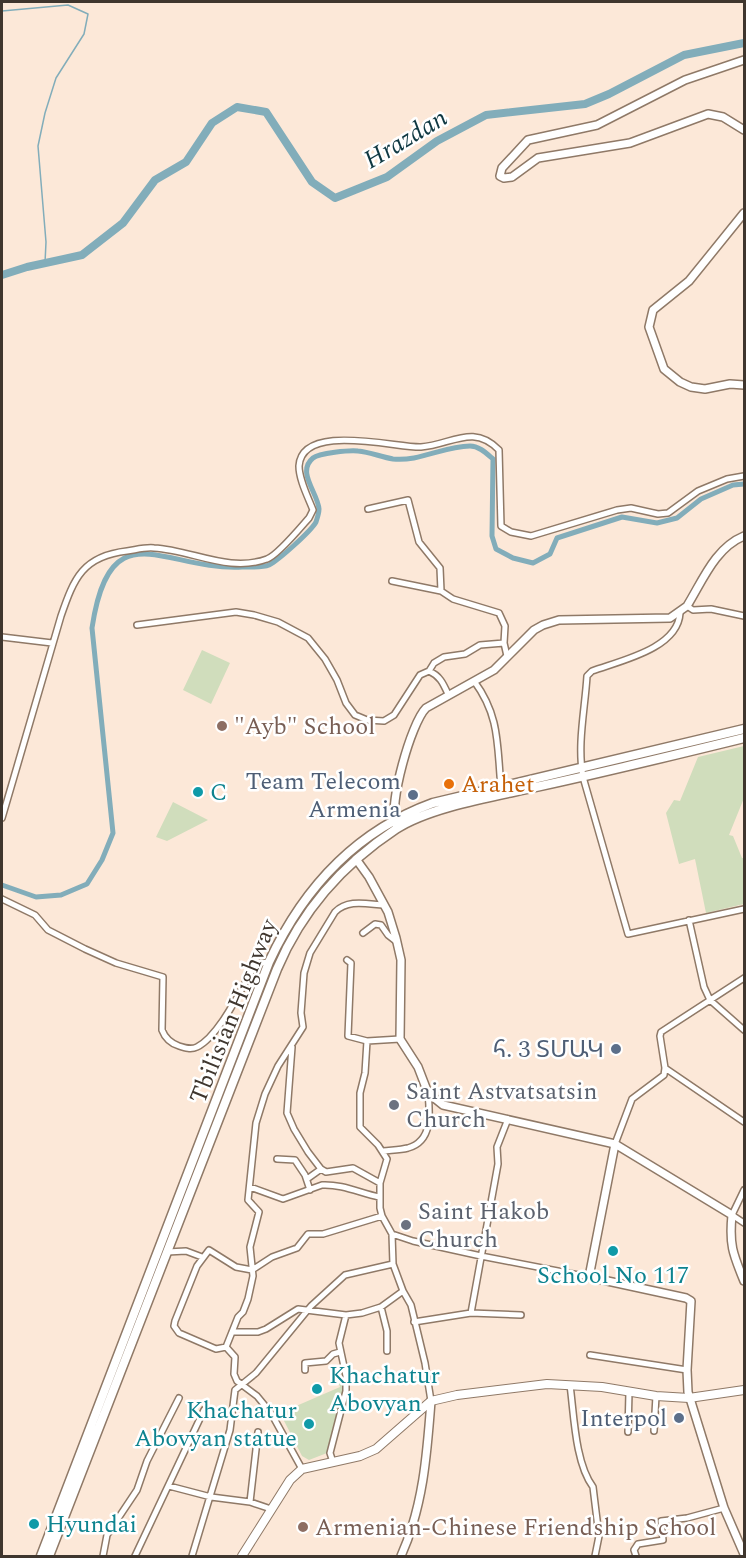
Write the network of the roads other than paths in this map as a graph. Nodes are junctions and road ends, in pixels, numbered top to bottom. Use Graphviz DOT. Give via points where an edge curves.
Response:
graph roads {
  1 [pos="744,60"];
  2 [pos="744,130"];
  3 [pos="744,213"];
  4 [pos="744,386"];
  5 [pos="744,476"];
  6 [pos="368,509"];
  7 [pos="744,536"];
  8 [pos="392,581"];
  9 [pos="441,591"];
  10 [pos="687,606"];
  11 [pos="680,613"];
  12 [pos="744,616"];
  13 [pos="137,625"];
  14 [pos="2,637"];
  15 [pos="52,643"];
  16 [pos="504,643"];
  17 [pos="507,656"];
  18 [pos="429,671"];
  19 [pos="474,681"];
  20 [pos="448,694"];
  21 [pos="744,729"];
  22 [pos="744,738"];
  23 [pos="582,773"];
  24 [pos="501,787"];
  25 [pos="2,818"];
  26 [pos="395,824"];
  27 [pos="356,859"];
  28 [pos="2,899"];
  29 [pos="384,905"];
  30 [pos="744,909"];
  31 [pos="689,920"];
  32 [pos="363,933"];
  33 [pos="397,942"];
  34 [pos="347,960"];
  35 [pos="269,962"];
  36 [pos="744,978"];
  37 [pos="710,1000"];
  38 [pos="744,1030"];
  39 [pos="400,1039"];
  40 [pos="367,1041"];
  41 [pos="292,1045"];
  42 [pos="665,1068"];
  43 [pos="428,1093"];
  44 [pos="508,1119"];
  45 [pos="744,1122"];
  46 [pos="615,1144"];
  47 [pos="383,1151"];
  48 [pos="277,1159"];
  49 [pos="321,1169"];
  50 [pos="192,1176"];
  51 [pos="307,1179"];
  52 [pos="381,1183"];
  53 [pos="250,1187"];
  54 [pos="310,1190"];
  55 [pos="744,1190"];
  56 [pos="379,1197"];
  57 [pos="732,1215"];
  58 [pos="382,1216"];
  59 [pos="744,1223"];
  60 [pos="392,1234"];
  61 [pos="166,1252"];
  62 [pos="481,1256"];
  63 [pos="202,1257"];
  64 [pos="393,1264"];
  65 [pos="156,1269"];
  66 [pos="252,1270"];
  67 [pos="589,1277"];
  68 [pos="744,1281"];
  69 [pos="402,1291"];
  70 [pos="381,1308"];
  71 [pos="307,1311"];
  72 [pos="471,1313"];
  73 [pos="346,1315"];
  74 [pos="522,1315"];
  75 [pos="414,1322"];
  76 [pos="232,1332"];
  77 [pos="226,1347"];
  78 [pos="387,1351"];
  79 [pos="340,1352"];
  80 [pos="590,1354"];
  81 [pos="305,1370"];
  82 [pos="687,1371"];
  83 [pos="240,1384"];
  84 [pos="570,1385"];
  85 [pos="744,1390"];
  86 [pos="629,1392"];
  87 [pos="656,1396"];
  88 [pos="179,1398"];
  89 [pos="689,1398"];
  90 [pos="430,1402"];
  91 [pos="204,1410"];
  92 [pos="654,1431"];
  93 [pos="258,1432"];
  94 [pos="628,1432"];
  95 [pos="333,1462"];
  96 [pos="302,1469"];
  97 [pos="169,1486"];
  98 [pos="211,1497"];
  99 [pos="250,1502"];
  100 [pos="724,1508"];
  101 [pos="271,1509"];
  102 [pos="744,1554"];
  103 [pos="41,1557"];
  104 [pos="49,1557"];
  105 [pos="103,1557"];
  106 [pos="135,1557"];
  107 [pos="192,1557"];
  108 [pos="242,1557"];
  109 [pos="400,1557"];
  110 [pos="595,1557"];
  111 [pos="636,1557"];
  1 -- 2 [label="street" via="685,80 597,125 528,140 502,168 500,176 512,177 538,158 630,143 708,114 723,117"];
  3 -- 4 [label="street" via="689,281 653,310 649,327 664,369 680,382 705,388"];
  5 -- 15 [label="street" via="698,491 668,513 616,510 531,536 501,526 499,450 492,443 470,436 420,447 362,439 313,445 299,465 313,510 270,558 223,563 154,548 95,559 71,589"];
  6 -- 9 [label="street" via="408,500 419,542 440,568"];
  7 -- 10 [label="street" via="720,552"];
  8 -- 9 [label="street"];
  9 -- 16 [label="street" via="453,599 499,613 505,626"];
  10 -- 11 [label="street"];
  10 -- 12 [label="street"];
  11 -- 17 [label="street" via="670,618 551,622 534,630"];
  11 -- 23 [label="street" via="680,623 659,645 586,676"];
  13 -- 18 [label="street" via="236,612 278,622 308,638 331,669 355,716 367,720 384,721 394,715 420,675"];
  14 -- 15 [label="street"];
  15 -- 25 [label="street"];
  16 -- 17 [label="street"];
  16 -- 18 [label="street" via="480,645 465,654 444,657"];
  17 -- 19 [label="street" via="494,670"];
  18 -- 20 [label="street" via="442,681"];
  19 -- 20 [label="street"];
  19 -- 24 [label="street" via="487,698 495,723"];
  20 -- 26 [label="street" via="426,708 415,723 393,808"];
  21 -- 23 [label="main road, Tbilisian Highway"];
  22 -- 23 [label="main road, Tbilisian Highway"];
  23 -- 24 [label="main road, Tbilisian Highway"];
  23 -- 26 [label="main road, Tbilisian Highway"];
  23 -- 31 [label="street" via="628,934"];
  24 -- 26 [label="main road, Tbilisian Highway" via="434,803"];
  26 -- 27 [label="main road, Tbilisian Highway"];
  26 -- 35 [label="main road, Tbilisian Highway" via="330,869 290,922"];
  27 -- 29 [label="street"];
  27 -- 50 [label="main road, Tbilisian Highway" via="314,903 283,954"];
  28 -- 35 [label="street" via="35,915 48,930 85,949 163,977 162,1030 173,1044 186,1048 195,1048 216,1030 253,969"];
  29 -- 33 [label="street"];
  29 -- 41 [label="street" via="347,904 335,912 310,953 303,982 303,1027"];
  30 -- 31 [label="street"];
  31 -- 37 [label="street"];
  32 -- 33 [label="street" via="375,924 381,925"];
  33 -- 39 [label="street" via="401,960"];
  34 -- 40 [label="street" via="351,963 347,1033 351,1038"];
  35 -- 50 [label="main road, Tbilisian Highway"];
  36 -- 37 [label="street"];
  37 -- 38 [label="street"];
  37 -- 42 [label="street" via="660,1034"];
  39 -- 40 [label="street"];
  39 -- 43 [label="street"];
  40 -- 47 [label="street" via="360,1126"];
  41 -- 49 [label="street" via="287,1113"];
  41 -- 53 [label="street" via="278,1066 256,1123"];
  42 -- 45 [label="street"];
  42 -- 46 [label="street" via="663,1077 630,1101"];
  43 -- 44 [label="street" via="443,1105"];
  43 -- 47 [label="street" via="430,1121 422,1138 411,1147"];
  44 -- 46 [label="street"];
  44 -- 62 [label="street" via="497,1150 498,1164"];
  46 -- 57 [label="street"];
  46 -- 67 [label="street"];
  47 -- 52 [label="street" via="387,1161"];
  48 -- 51 [label="street" via="295,1160"];
  49 -- 51 [label="street"];
  49 -- 52 [label="street" via="329,1173 353,1168"];
  50 -- 61 [label="main road, Tbilisian Highway"];
  50 -- 65 [label="main road, Tbilisian Highway"];
  51 -- 54 [label="street"];
  52 -- 56 [label="street"];
  53 -- 54 [label="street" via="283,1199"];
  53 -- 66 [label="street" via="249,1201 259,1212 250,1247"];
  54 -- 56 [label="street" via="340,1185"];
  55 -- 57 [label="street"];
  56 -- 58 [label="street"];
  57 -- 59 [label="street"];
  57 -- 68 [label="street" via="732,1253"];
  58 -- 60 [label="street"];
  58 -- 66 [label="street" via="322,1234 308,1234 297,1248"];
  60 -- 62 [label="street"];
  60 -- 64 [label="street"];
  61 -- 63 [label="street" via="186,1251"];
  61 -- 65 [label="main road, Tbilisian Highway"];
  62 -- 67 [label="street"];
  62 -- 72 [label="street"];
  63 -- 66 [label="street" via="208,1250 236,1267"];
  63 -- 77 [label="street" via="174,1326 179,1333 216,1349"];
  64 -- 69 [label="street"];
  64 -- 71 [label="street" via="345,1275"];
  65 -- 103 [label="main road, Tbilisian Highway"];
  65 -- 104 [label="main road, Tbilisian Highway"];
  66 -- 76 [label="street" via="248,1299"];
  67 -- 82 [label="street" via="688,1299 691,1305"];
  69 -- 70 [label="street"];
  69 -- 75 [label="street" via="411,1305"];
  70 -- 73 [label="street"];
  70 -- 78 [label="street"];
  71 -- 73 [label="street"];
  71 -- 76 [label="street" via="295,1310 258,1332"];
  71 -- 83 [label="street" via="256,1373"];
  72 -- 74 [label="street"];
  72 -- 75 [label="street"];
  73 -- 79 [label="street"];
  75 -- 90 [label="street"];
  76 -- 77 [label="street"];
  77 -- 83 [label="street" via="234,1354 234,1374"];
  79 -- 81 [label="street" via="326,1361 305,1363"];
  79 -- 95 [label="street" via="346,1391 330,1453"];
  80 -- 82 [label="street"];
  82 -- 89 [label="street"];
  83 -- 96 [label="street" via="271,1413"];
  83 -- 98 [label="street" via="235,1390 230,1430"];
  84 -- 86 [label="main road"];
  84 -- 90 [label="main road" via="547,1384"];
  84 -- 110 [label="street" via="577,1441 593,1487 598,1536"];
  85 -- 89 [label="main road"];
  86 -- 87 [label="main road"];
  86 -- 94 [label="street"];
  87 -- 89 [label="main road"];
  87 -- 92 [label="street"];
  88 -- 105 [label="street" via="147,1461 138,1490 107,1535"];
  89 -- 100 [label="street"];
  90 -- 95 [label="main road" via="376,1449"];
  90 -- 109 [label="street" via="422,1492 410,1537"];
  91 -- 97 [label="street"];
  93 -- 99 [label="street"];
  95 -- 96 [label="main road"];
  96 -- 101 [label="main road"];
  97 -- 98 [label="street"];
  97 -- 106 [label="street"];
  98 -- 99 [label="street"];
  98 -- 107 [label="street"];
  99 -- 101 [label="street"];
  100 -- 102 [label="street"];
  100 -- 111 [label="street" via="661,1521 663,1540 638,1544 634,1550"];
  101 -- 108 [label="main road"];
}
